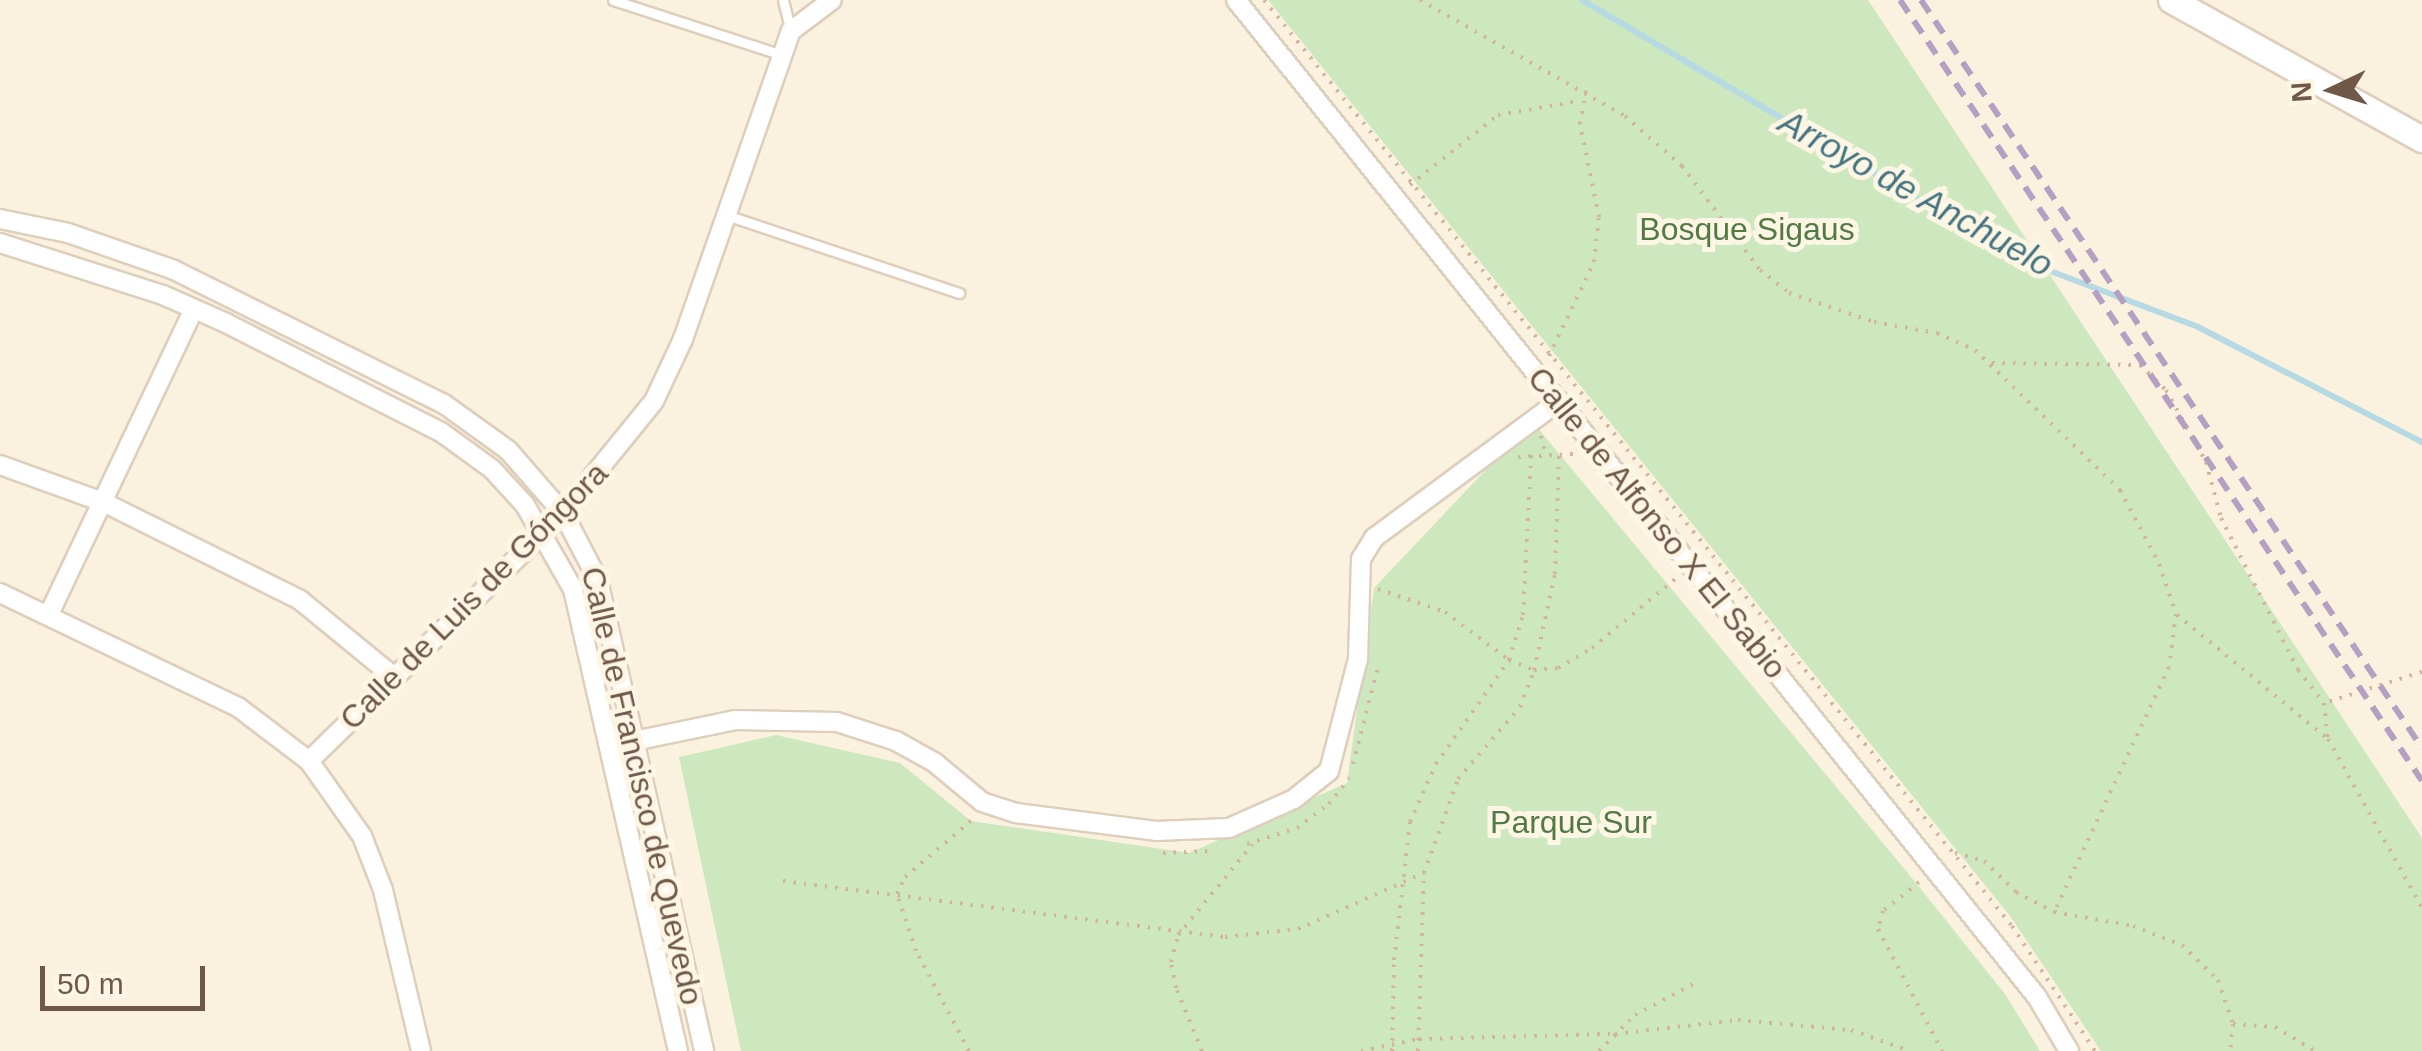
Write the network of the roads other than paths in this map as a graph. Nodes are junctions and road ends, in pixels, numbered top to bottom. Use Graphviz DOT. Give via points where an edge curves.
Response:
graph roads {
  1 [pos="613,0"];
  2 [pos="782,0"];
  3 [pos="832,0"];
  4 [pos="1236,0"];
  5 [pos="2171,0"];
  6 [pos="790,31"];
  7 [pos="782,55"];
  8 [pos="2422,140"];
  9 [pos="726,215"];
  10 [pos="0,218"];
  11 [pos="0,244"];
  12 [pos="960,293"];
  13 [pos="194,310"];
  14 [pos="1560,401"];
  15 [pos="0,465"];
  16 [pos="103,502"];
  17 [pos="563,513"];
  18 [pos="542,531"];
  19 [pos="0,593"];
  20 [pos="50,612"];
  21 [pos="394,677"];
  22 [pos="634,741"];
  23 [pos="309,761"];
  24 [pos="422,1051"];
  25 [pos="678,1051"];
  26 [pos="704,1051"];
  27 [pos="2069,1051"];
  1 -- 7 [label="lane"];
  2 -- 6 [label="lane"];
  3 -- 6 [label="street"];
  4 -- 14 [label="street, Calle de Alfonso X El Sabio"];
  5 -- 8 [label="street"];
  6 -- 7 [label="street, Calle de Luis de Góngora"];
  7 -- 9 [label="street, Calle de Luis de Góngora"];
  9 -- 12 [label="lane"];
  9 -- 17 [label="street, Calle de Luis de Góngora" via="684,339 654,401"];
  10 -- 17 [label="street, Calle de Francisco de Quevedo" via="68,232 174,270 444,404 508,450"];
  11 -- 13 [label="street, Calle de Francisco de Quevedo" via="34,250"];
  13 -- 16 [label="street"];
  13 -- 18 [label="street, Calle de Francisco de Quevedo" via="441,432 492,470"];
  14 -- 22 [label="street" via="1374,538 1361,559 1358,659 1329,771 1294,799 1229,828 1156,832 1016,813 982,802 934,762 837,722 734,720"];
  14 -- 27 [label="street, Calle de Alfonso X El Sabio" via="2037,997"];
  15 -- 16 [label="street"];
  16 -- 20 [label="street"];
  16 -- 21 [label="street" via="300,600"];
  17 -- 18 [label="street, Calle de Luis de Góngora"];
  17 -- 22 [label="street, Calle de Francisco de Quevedo" via="598,580"];
  18 -- 21 [label="street, Calle de Luis de Góngora"];
  18 -- 25 [label="street, Calle de Francisco de Quevedo" via="573,589 582,623"];
  19 -- 20 [label="street"];
  20 -- 23 [label="street" via="238,707"];
  21 -- 23 [label="street, Calle de Luis de Góngora"];
  22 -- 26 [label="street, Calle de Francisco de Quevedo"];
  23 -- 24 [label="street" via="362,836 383,890"];
}
